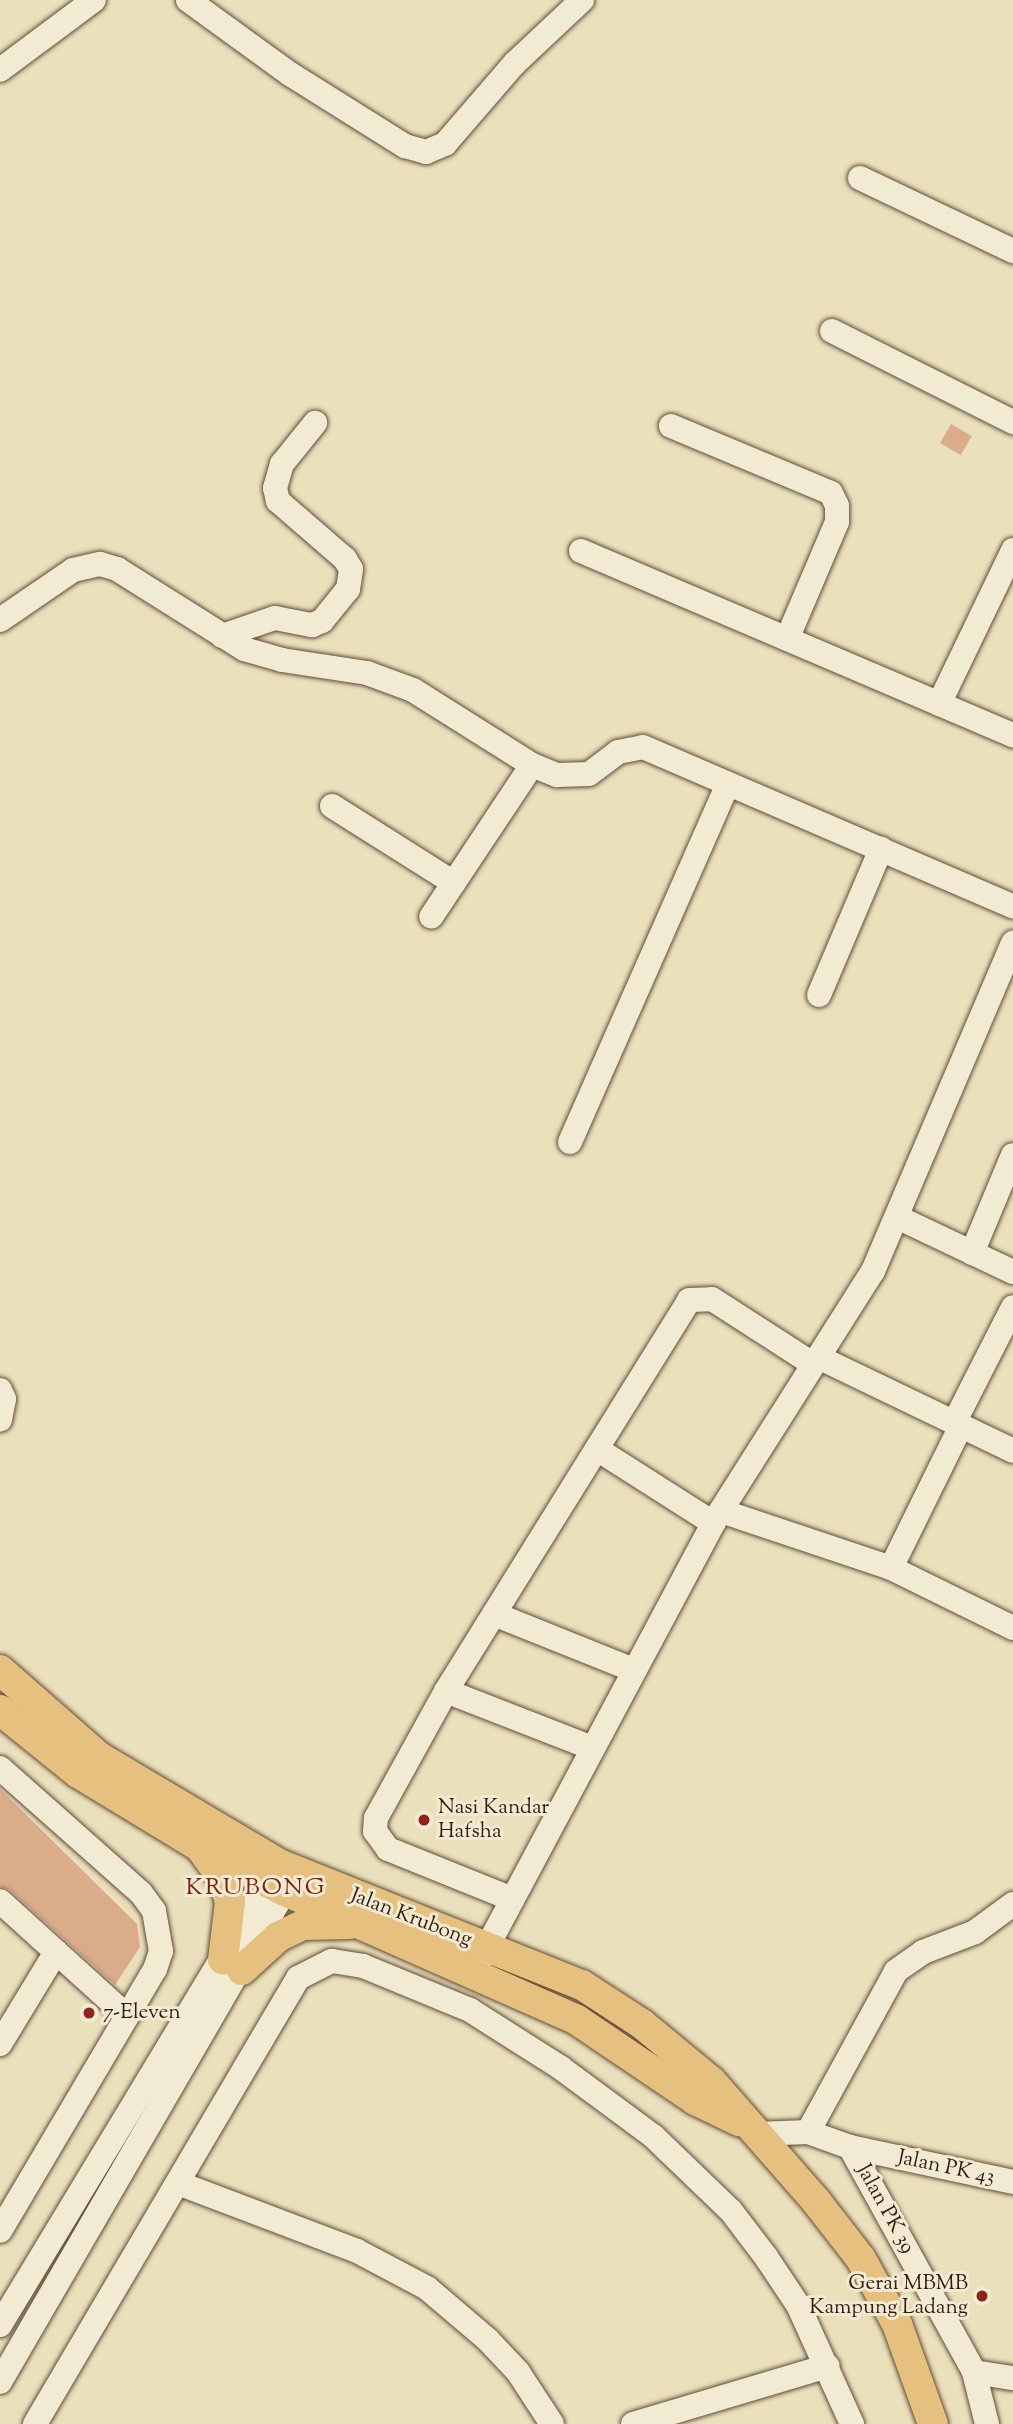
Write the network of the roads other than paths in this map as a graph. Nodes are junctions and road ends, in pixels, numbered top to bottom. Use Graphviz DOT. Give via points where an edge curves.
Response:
graph roads {
  1 [pos="94,0"];
  2 [pos="188,0"];
  3 [pos="582,0"];
  4 [pos="0,70"];
  5 [pos="860,178"];
  6 [pos="1013,251"];
  7 [pos="832,331"];
  8 [pos="1013,422"];
  9 [pos="315,423"];
  10 [pos="671,426"];
  11 [pos="1013,550"];
  12 [pos="580,551"];
  13 [pos="0,620"];
  14 [pos="222,636"];
  15 [pos="787,639"];
  16 [pos="939,704"];
  17 [pos="1013,735"];
  18 [pos="532,765"];
  19 [pos="728,784"];
  20 [pos="332,806"];
  21 [pos="881,849"];
  22 [pos="454,883"];
  23 [pos="1013,906"];
  24 [pos="431,917"];
  25 [pos="1013,943"];
  26 [pos="819,995"];
  27 [pos="570,1142"];
  28 [pos="1013,1155"];
  29 [pos="897,1217"];
  30 [pos="972,1253"];
  31 [pos="1013,1272"];
  32 [pos="1013,1307"];
  33 [pos="815,1361"];
  34 [pos="0,1390"];
  35 [pos="0,1420"];
  36 [pos="958,1425"];
  37 [pos="597,1449"];
  38 [pos="1013,1451"];
  39 [pos="717,1517"];
  40 [pos="891,1567"];
  41 [pos="494,1614"];
  42 [pos="1013,1628"];
  43 [pos="633,1670"];
  44 [pos="0,1671"];
  45 [pos="446,1691"];
  46 [pos="0,1710"];
  47 [pos="592,1748"];
  48 [pos="0,1768"];
  49 [pos="200,1847"];
  50 [pos="282,1877"];
  51 [pos="512,1899"];
  52 [pos="0,1900"];
  53 [pos="1013,1904"];
  54 [pos="363,1925"];
  55 [pos="56,1952"];
  56 [pos="480,1961"];
  57 [pos="233,1965"];
  58 [pos="127,2016"];
  59 [pos="4,2028"];
  60 [pos="751,2129"];
  61 [pos="808,2132"];
  62 [pos="850,2147"];
  63 [pos="1013,2182"];
  64 [pos="178,2183"];
  65 [pos="0,2231"];
  66 [pos="0,2328"];
  67 [pos="23,2344"];
  68 [pos="828,2366"];
  69 [pos="974,2372"];
  70 [pos="1013,2378"];
  71 [pos="0,2382"];
  72 [pos="35,2424"];
  73 [pos="551,2424"];
  74 [pos="634,2424"];
  75 [pos="852,2424"];
  76 [pos="933,2424"];
  77 [pos="987,2424"];
  1 -- 4 [label="street"];
  2 -- 3 [label="street" via="290,75 405,146 426,152 445,144 515,63"];
  5 -- 6 [label="street"];
  7 -- 8 [label="street"];
  9 -- 14 [label="street" via="282,464 275,488 284,510 345,559 351,569 348,589 322,621 312,625 275,618"];
  10 -- 15 [label="street" via="831,493 838,506 837,522"];
  11 -- 16 [label="street"];
  12 -- 15 [label="street"];
  13 -- 14 [label="street" via="73,570 100,564 117,569"];
  14 -- 18 [label="street" via="282,660 391,680"];
  15 -- 16 [label="street"];
  16 -- 17 [label="street"];
  18 -- 19 [label="street" via="557,775 589,774 618,752 643,747"];
  18 -- 22 [label="street"];
  19 -- 21 [label="street"];
  19 -- 27 [label="street"];
  20 -- 22 [label="street"];
  21 -- 23 [label="street"];
  21 -- 26 [label="street"];
  22 -- 24 [label="street"];
  25 -- 29 [label="street"];
  28 -- 30 [label="street"];
  29 -- 30 [label="street"];
  29 -- 33 [label="street" via="873,1270"];
  30 -- 31 [label="street"];
  32 -- 36 [label="street"];
  33 -- 36 [label="street"];
  33 -- 37 [label="street" via="712,1299 689,1300"];
  33 -- 39 [label="street"];
  34 -- 35 [label="street" via="4,1399"];
  36 -- 38 [label="street"];
  36 -- 40 [label="street"];
  37 -- 39 [label="street"];
  37 -- 41 [label="street"];
  39 -- 40 [label="street"];
  39 -- 43 [label="street"];
  40 -- 42 [label="street"];
  41 -- 43 [label="street"];
  41 -- 45 [label="street"];
  43 -- 47 [label="street"];
  44 -- 50 [label="main road, Jalan Krubong" via="99,1756"];
  45 -- 47 [label="street"];
  45 -- 51 [label="street" via="376,1818 375,1830 387,1849"];
  46 -- 49 [label="main road, Jalan Krubong" via="78,1773"];
  47 -- 51 [label="street"];
  48 -- 58 [label="street" via="128,1879 154,1910 160,1951"];
  49 -- 50 [label="main road, Jalan Krubong"];
  49 -- 57 [label="main road" via="223,1879 230,1902"];
  50 -- 54 [label="main road, Jalan Krubong"];
  50 -- 56 [label="main road, Jalan Krubong"];
  50 -- 57 [label="street"];
  51 -- 56 [label="street"];
  52 -- 55 [label="street"];
  53 -- 61 [label="street" via="975,1932 923,1952 897,1971"];
  54 -- 56 [label="main road, Jalan Krubong"];
  54 -- 57 [label="main road" via="303,1925"];
  55 -- 58 [label="street"];
  55 -- 59 [label="street"];
  56 -- 60 [label="main road, Jalan Krubong" via="695,2100"];
  57 -- 66 [label="street"];
  57 -- 67 [label="street"];
  58 -- 65 [label="street"];
  60 -- 61 [label="street, Jalan PK 43"];
  60 -- 76 [label="main road, Jalan Krubong" via="861,2259 897,2324"];
  61 -- 62 [label="street, Jalan PK 43"];
  62 -- 63 [label="street, Jalan PK 43"];
  62 -- 69 [label="street, Jalan PK 39"];
  64 -- 68 [label="street" via="298,1978 332,1961 363,1966 470,2010 561,2068 653,2136 731,2211 798,2305"];
  64 -- 72 [label="street"];
  64 -- 73 [label="street" via="357,2251 427,2288 510,2364"];
  66 -- 67 [label="street"];
  67 -- 71 [label="street"];
  68 -- 74 [label="street"];
  68 -- 75 [label="street"];
  69 -- 70 [label="street"];
  69 -- 77 [label="street, Jalan PK 39"];
}
